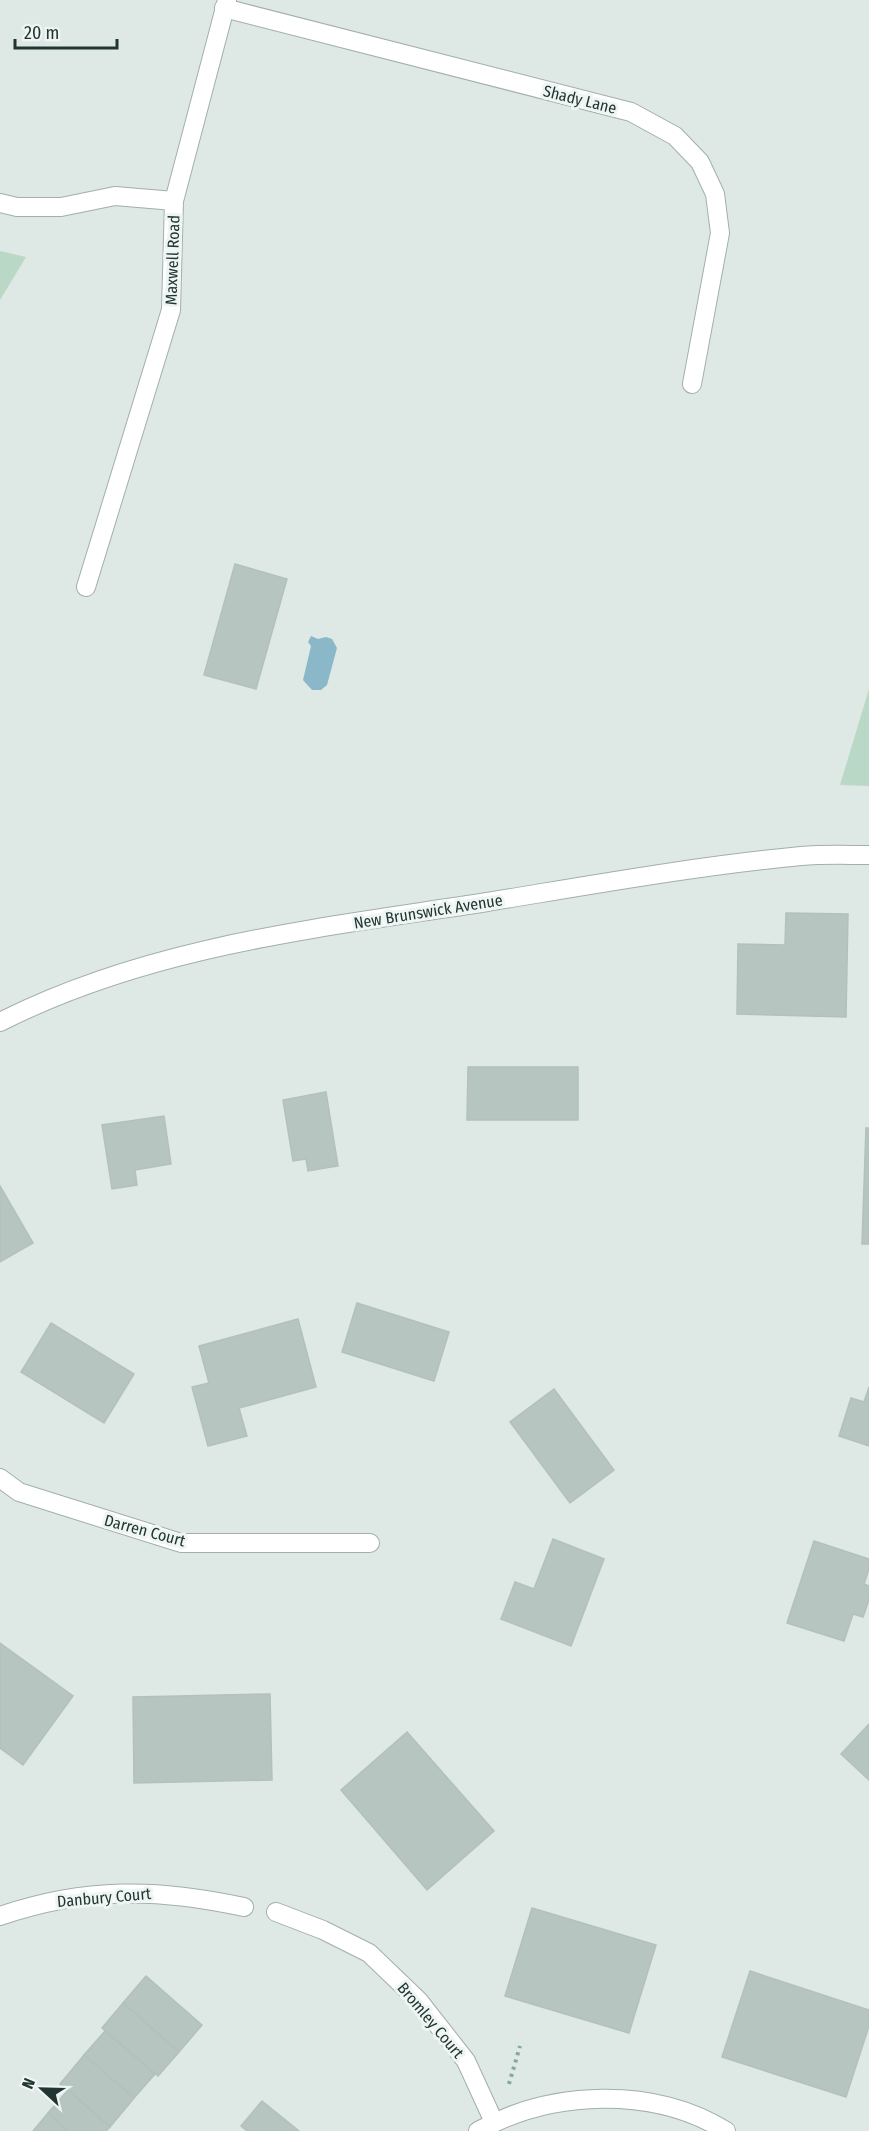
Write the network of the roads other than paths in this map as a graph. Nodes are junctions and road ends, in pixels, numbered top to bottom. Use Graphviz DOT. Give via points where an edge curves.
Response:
graph roads {
  1 [pos="226,4"];
  2 [pos="174,201"];
  3 [pos="0,203"];
  4 [pos="692,384"];
  5 [pos="86,587"];
  6 [pos="869,855"];
  7 [pos="0,1022"];
  8 [pos="0,1478"];
  9 [pos="370,1544"];
  10 [pos="244,1906"];
  11 [pos="276,1912"];
  12 [pos="0,1916"];
  13 [pos="494,2122"];
  14 [pos="478,2131"];
  15 [pos="726,2131"];
  1 -- 2 [label="street, Maxwell Road"];
  1 -- 4 [label="street, Shady Lane" via="631,112 675,136 700,162 715,194 720,233"];
  2 -- 3 [label="street" via="115,196 61,207"];
  2 -- 5 [label="street, Maxwell Road" via="171,310"];
  6 -- 7 [label="street, New Brunswick Avenue" via="803,856 695,868 234,942 152,962 67,992"];
  8 -- 9 [label="street, Darren Court" via="19,1492 181,1542"];
  10 -- 12 [label="street, Danbury Court" via="201,1897 114,1893 72,1897"];
  11 -- 13 [label="street, Bromley Court" via="369,1953 419,2001 466,2061"];
  13 -- 14 [label="street"];
  13 -- 15 [label="street" via="554,2103 606,2098 658,2103 683,2110"];
}
